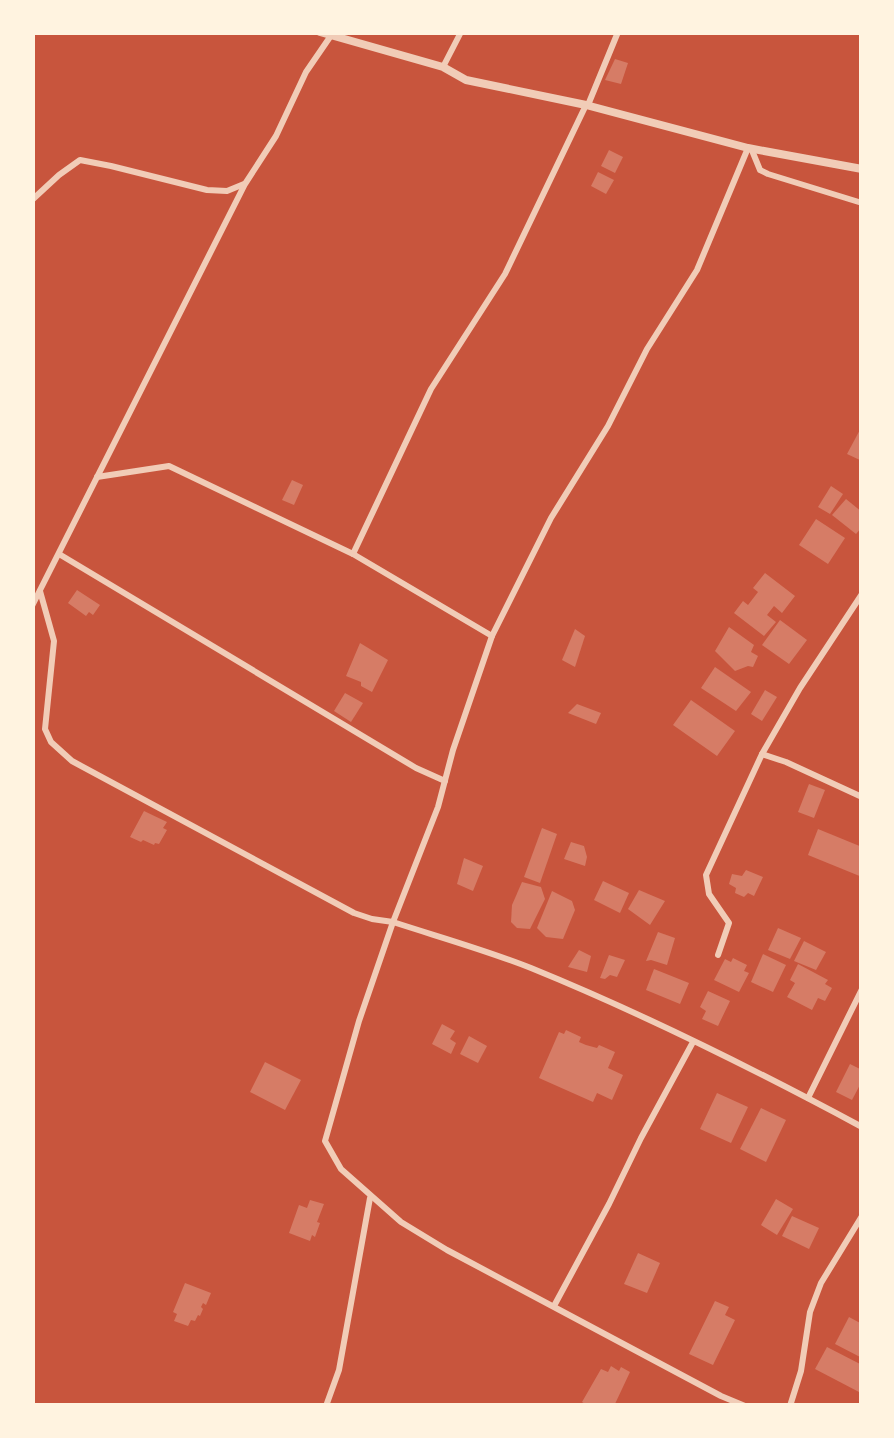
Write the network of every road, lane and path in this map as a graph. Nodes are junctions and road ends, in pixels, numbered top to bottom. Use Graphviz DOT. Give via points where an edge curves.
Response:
graph roads {
  1 [pos="320,32"];
  2 [pos="461,32"];
  3 [pos="618,32"];
  4 [pos="330,37"];
  5 [pos="443,67"];
  6 [pos="587,105"];
  7 [pos="750,148"];
  8 [pos="862,169"];
  9 [pos="245,184"];
  10 [pos="32,200"];
  11 [pos="862,203"];
  12 [pos="97,478"];
  13 [pos="59,554"];
  14 [pos="354,554"];
  15 [pos="40,591"];
  16 [pos="862,594"];
  17 [pos="32,606"];
  18 [pos="492,636"];
  19 [pos="762,754"];
  20 [pos="445,781"];
  21 [pos="862,797"];
  22 [pos="393,922"];
  23 [pos="718,956"];
  24 [pos="862,989"];
  25 [pos="693,1042"];
  26 [pos="808,1098"];
  27 [pos="862,1127"];
  28 [pos="370,1196"];
  29 [pos="862,1216"];
  30 [pos="554,1306"];
  31 [pos="326,1406"];
  32 [pos="745,1406"];
  33 [pos="790,1406"];
  1 -- 4 [label="street"];
  2 -- 5 [label="street"];
  3 -- 6 [label="street"];
  4 -- 5 [label="street"];
  4 -- 9 [label="street"];
  5 -- 6 [label="street" via="466,80"];
  6 -- 7 [label="street"];
  6 -- 14 [label="street" via="505,274 431,389"];
  7 -- 8 [label="street"];
  7 -- 11 [label="street" via="768,174"];
  7 -- 18 [label="street" via="697,270 551,518"];
  9 -- 10 [label="street" via="227,192 207,190 80,160"];
  9 -- 12 [label="street"];
  12 -- 13 [label="street"];
  12 -- 14 [label="street" via="169,466"];
  13 -- 15 [label="street"];
  13 -- 20 [label="street"];
  14 -- 18 [label="street"];
  15 -- 17 [label="street"];
  15 -- 22 [label="street" via="54,641 45,729 51,742 72,761 354,913"];
  16 -- 19 [label="street"];
  18 -- 20 [label="street"];
  19 -- 21 [label="street"];
  19 -- 23 [label="street" via="706,875 709,894 729,923"];
  20 -- 22 [label="street"];
  22 -- 25 [label="street" via="529,967"];
  22 -- 28 [label="street" via="325,1140 340,1169"];
  24 -- 26 [label="street"];
  25 -- 26 [label="street"];
  25 -- 30 [label="street"];
  26 -- 27 [label="street"];
  28 -- 30 [label="street" via="447,1250"];
  28 -- 31 [label="street"];
  29 -- 33 [label="street" via="810,1312"];
  30 -- 32 [label="street"];
}
